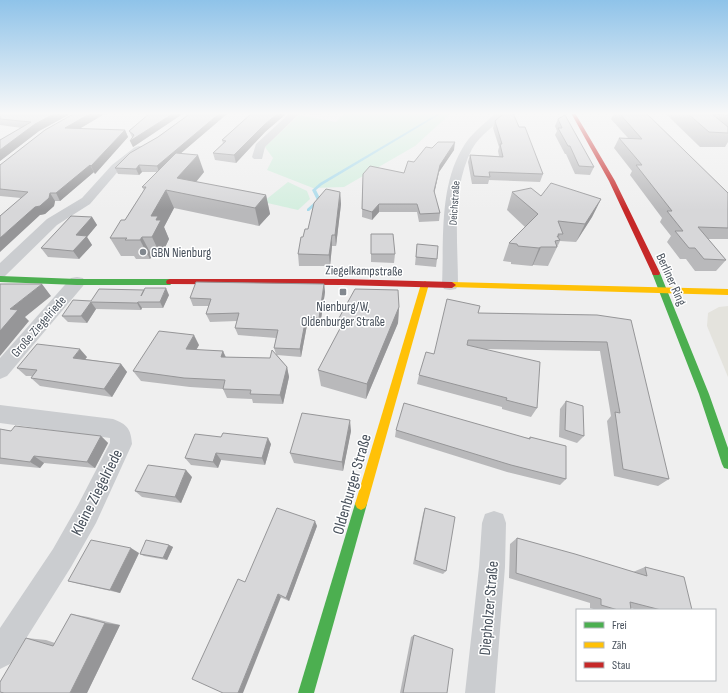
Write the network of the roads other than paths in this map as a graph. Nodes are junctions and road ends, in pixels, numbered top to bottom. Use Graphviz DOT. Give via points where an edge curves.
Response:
graph roads {
  1 [pos="145,145"];
  2 [pos="261,145"];
  3 [pos="471,145"];
  4 [pos="592,145"];
  5 [pos="258,157"];
  6 [pos="0,272"];
  7 [pos="0,279"];
  8 [pos="77,282"];
  9 [pos="425,284"];
  10 [pos="450,285"];
  11 [pos="664,290"];
  12 [pos="728,292"];
  13 [pos="0,371"];
  14 [pos="0,414"];
  15 [pos="728,464"];
  16 [pos="494,523"];
  17 [pos="0,654"];
  18 [pos="306,693"];
  19 [pos="480,693"];
  1 -- 6 [label="street" via="116,167 86,201 52,222"];
  2 -- 5 [label="street"];
  3 -- 10 [label="street, Deichstraße" via="458,166 454,186"];
  4 -- 11 [label="street, Berliner Ring" via="612,181"];
  7 -- 8 [label="street, Ziegelkampstraße"];
  8 -- 9 [label="street, Ziegelkampstraße"];
  8 -- 13 [label="street, Große Ziegelriede"];
  9 -- 10 [label="street, Ziegelkampstraße"];
  9 -- 18 [label="street, Oldenburger Straße"];
  10 -- 11 [label="street, Ziegelkampstraße"];
  11 -- 12 [label="street, Ziegelkampstraße"];
  11 -- 15 [label="street, Berliner Ring"];
  14 -- 17 [label="street, Kleine Ziegelriede" via="113,428 121,433 121,444 87,514"];
  16 -- 19 [label="street, Diepholzer Straße"];
}
